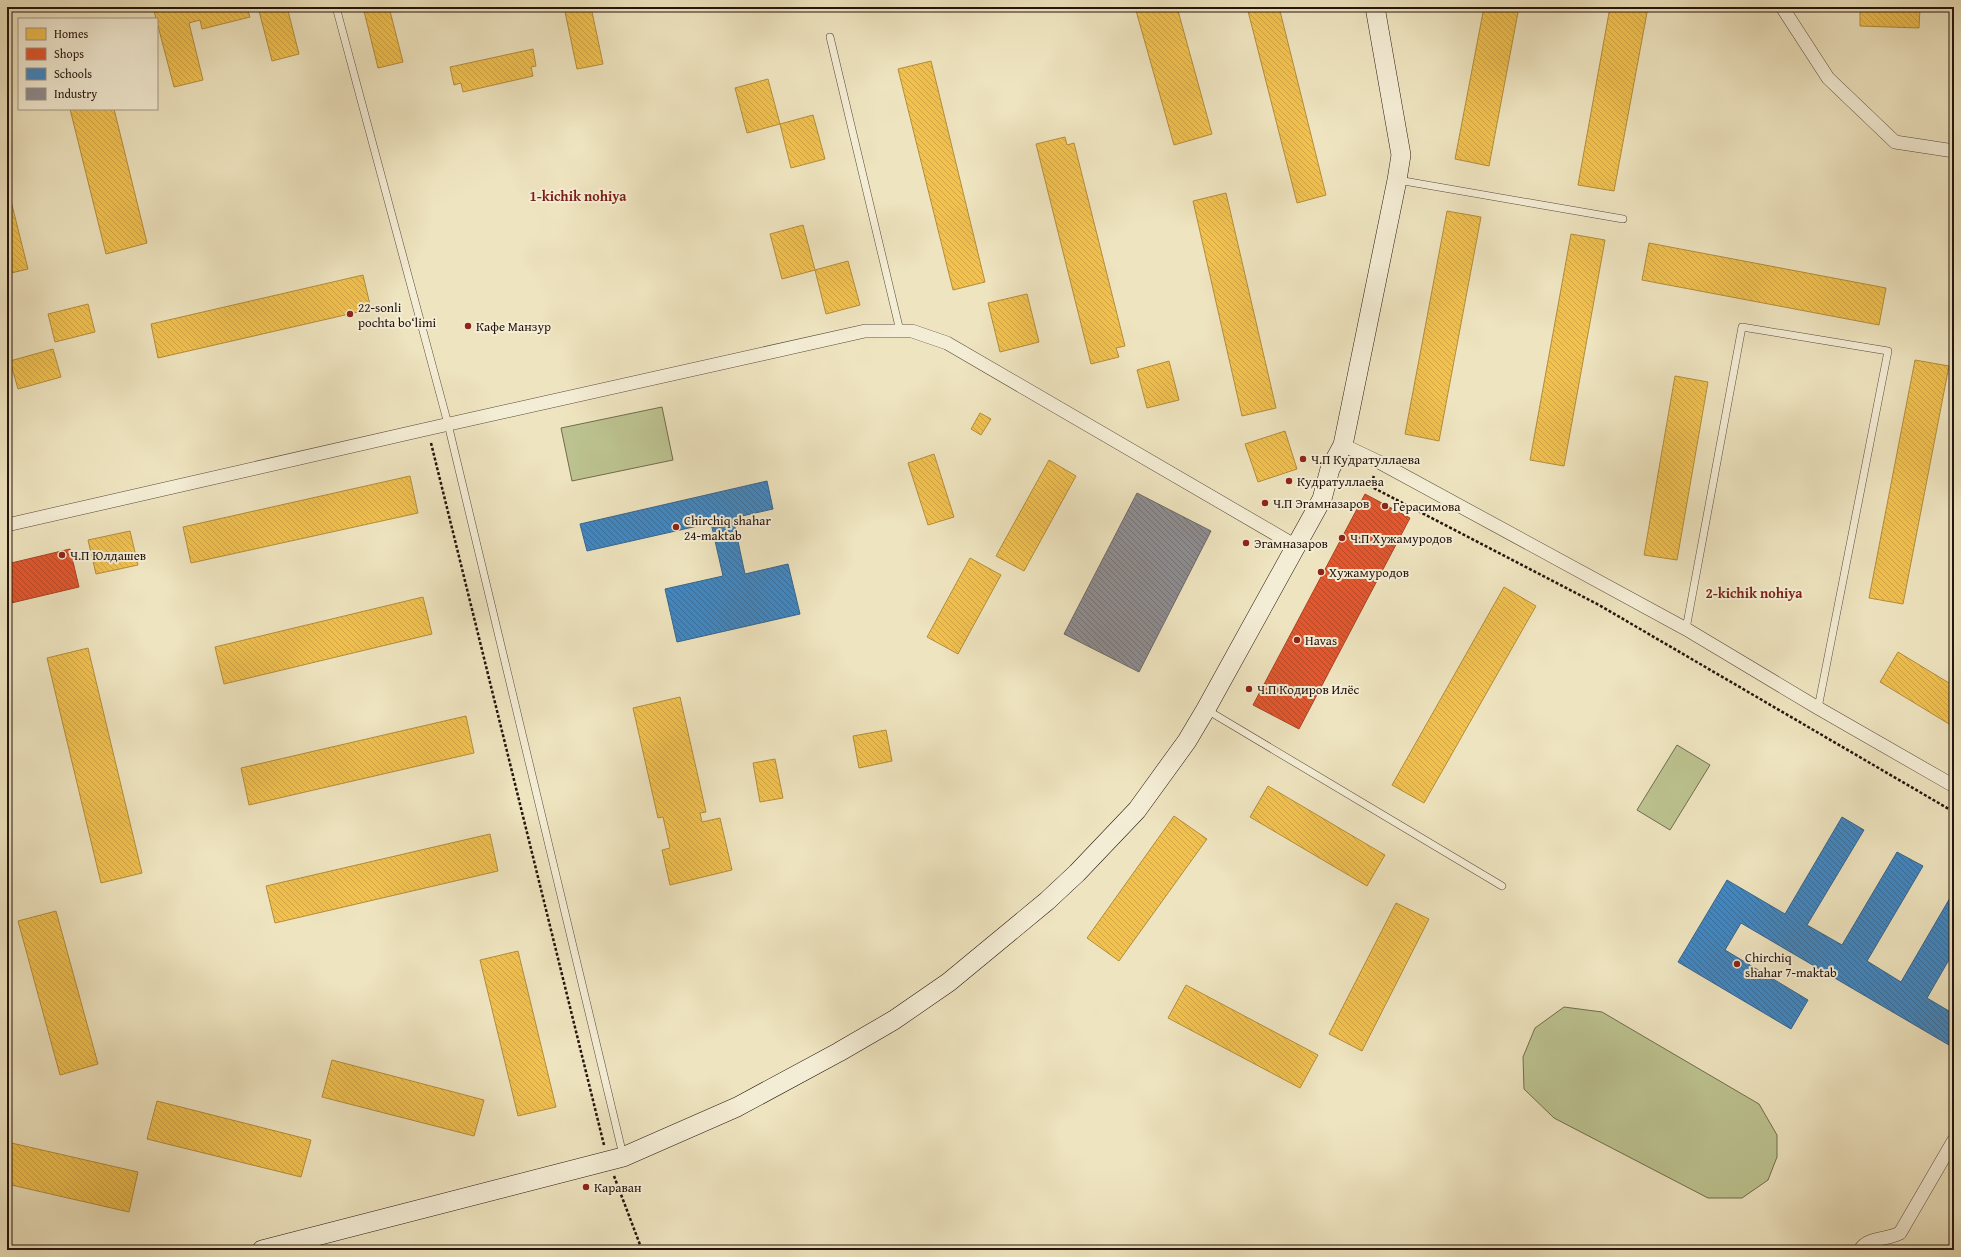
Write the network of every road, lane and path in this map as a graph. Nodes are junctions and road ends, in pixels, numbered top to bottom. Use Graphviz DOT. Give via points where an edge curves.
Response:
graph roads {
  1 [pos="336,7"];
  2 [pos="1375,7"];
  3 [pos="1782,7"];
  4 [pos="830,37"];
  5 [pos="1954,151"];
  6 [pos="1397,180"];
  7 [pos="1624,219"];
  8 [pos="900,331"];
  9 [pos="448,424"];
  10 [pos="427,429"];
  11 [pos="1343,445"];
  12 [pos="1379,462"];
  13 [pos="7,525"];
  14 [pos="1296,546"];
  15 [pos="1686,629"];
  16 [pos="1818,708"];
  17 [pos="1206,709"];
  18 [pos="1954,786"];
  19 [pos="1954,812"];
  20 [pos="1502,886"];
  21 [pos="1954,1140"];
  22 [pos="616,1159"];
  23 [pos="262,1250"];
  24 [pos="642,1250"];
  25 [pos="1860,1250"];
  1 -- 9 [label="lane"];
  2 -- 6 [label="street" via="1401,155"];
  3 -- 5 [label="street" via="1828,78 1895,142"];
  4 -- 8 [label="lane"];
  6 -- 7 [label="lane"];
  6 -- 11 [label="street"];
  8 -- 9 [label="street" via="865,331"];
  8 -- 14 [label="street" via="912,330 948,343"];
  9 -- 10 [label="street"];
  9 -- 22 [label="lane"];
  10 -- 13 [label="street"];
  10 -- 22 [label="path"];
  11 -- 12 [label="street"];
  11 -- 14 [label="street" via="1330,469 1322,499"];
  12 -- 15 [label="street"];
  12 -- 19 [label="path" via="1370,486 1599,605"];
  14 -- 17 [label="street"];
  15 -- 16 [label="street"];
  15 -- 16 [label="lane" via="1742,327 1888,351"];
  16 -- 18 [label="street"];
  17 -- 20 [label="lane"];
  17 -- 22 [label="street" via="1162,778 1105,846 1047,901 949,982 894,1020 840,1052 737,1107"];
  21 -- 25 [label="street" via="1900,1233 1893,1237 1875,1239"];
  22 -- 23 [label="street"];
  22 -- 24 [label="path"];
}
